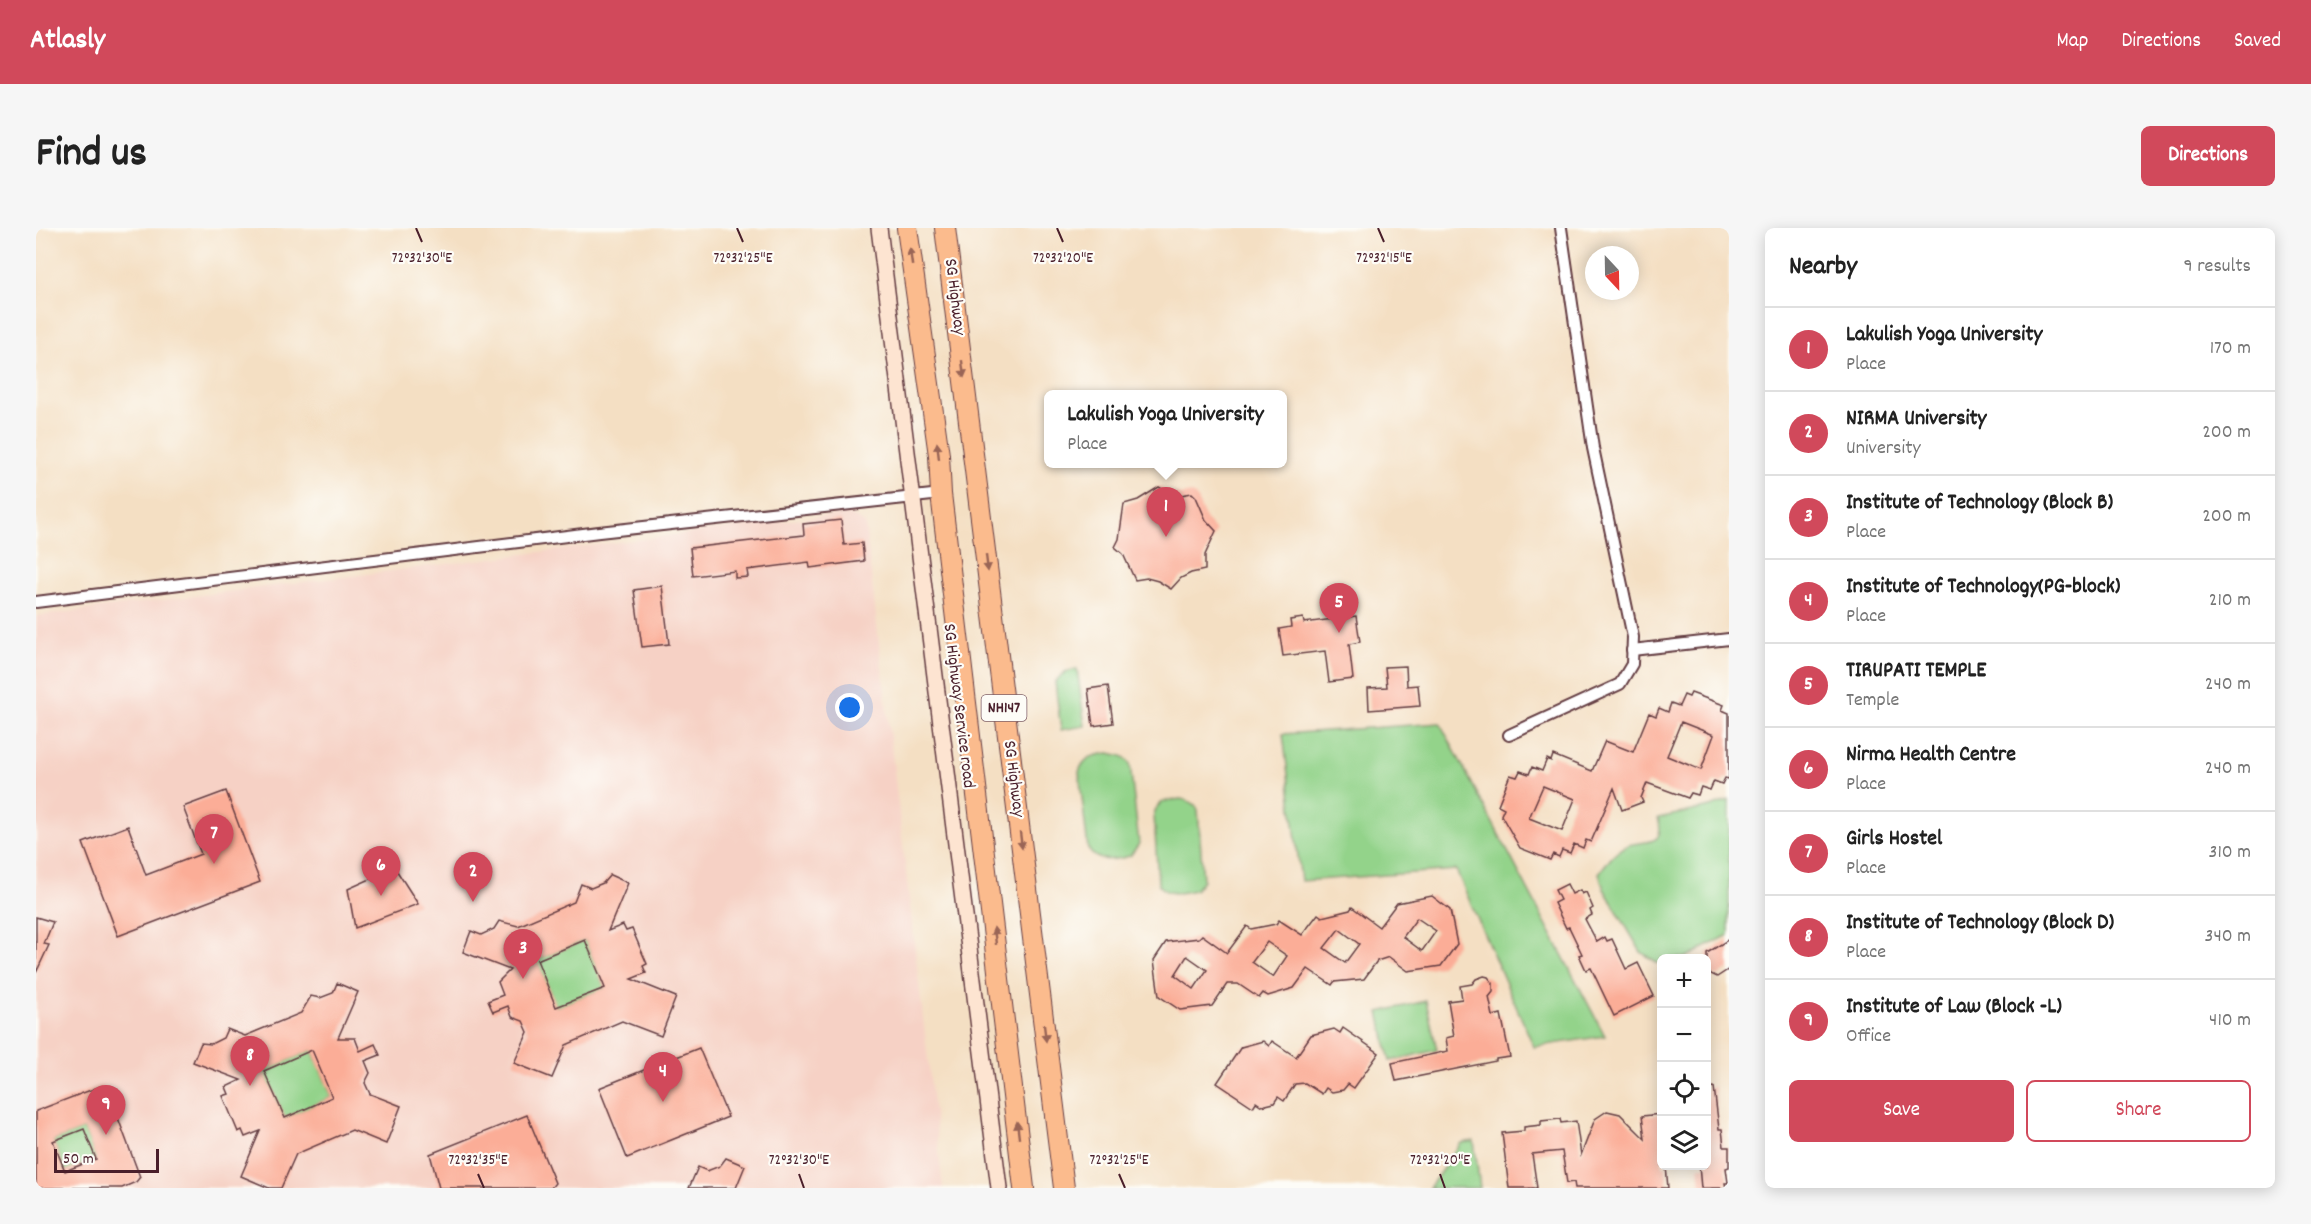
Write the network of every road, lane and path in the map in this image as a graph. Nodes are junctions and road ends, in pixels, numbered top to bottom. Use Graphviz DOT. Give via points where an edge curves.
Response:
graph roads {
  1 [pos="879,228"];
  2 [pos="907,228"];
  3 [pos="945,228"];
  4 [pos="1561,228"];
  5 [pos="941,494"];
  6 [pos="912,497"];
  7 [pos="36,602"];
  8 [pos="1729,639"];
  9 [pos="1632,650"];
  10 [pos="1509,735"];
  11 [pos="999,1188"];
  12 [pos="1024,1188"];
  13 [pos="1064,1188"];
  1 -- 6 [label="street, SG Highway Service road"];
  5 -- 2 [label="highway, SG Highway / NH147, one-way"];
  3 -- 13 [label="highway, SG Highway / NH147, one-way"];
  4 -- 9 [label="street" via="1593,448 1633,637"];
  5 -- 6 [label="street"];
  12 -- 5 [label="highway, SG Highway / NH147, one-way"];
  6 -- 7 [label="street"];
  6 -- 11 [label="street, SG Highway Service road"];
  8 -- 9 [label="street"];
  9 -- 10 [label="street" via="1632,664 1620,684"];
}
